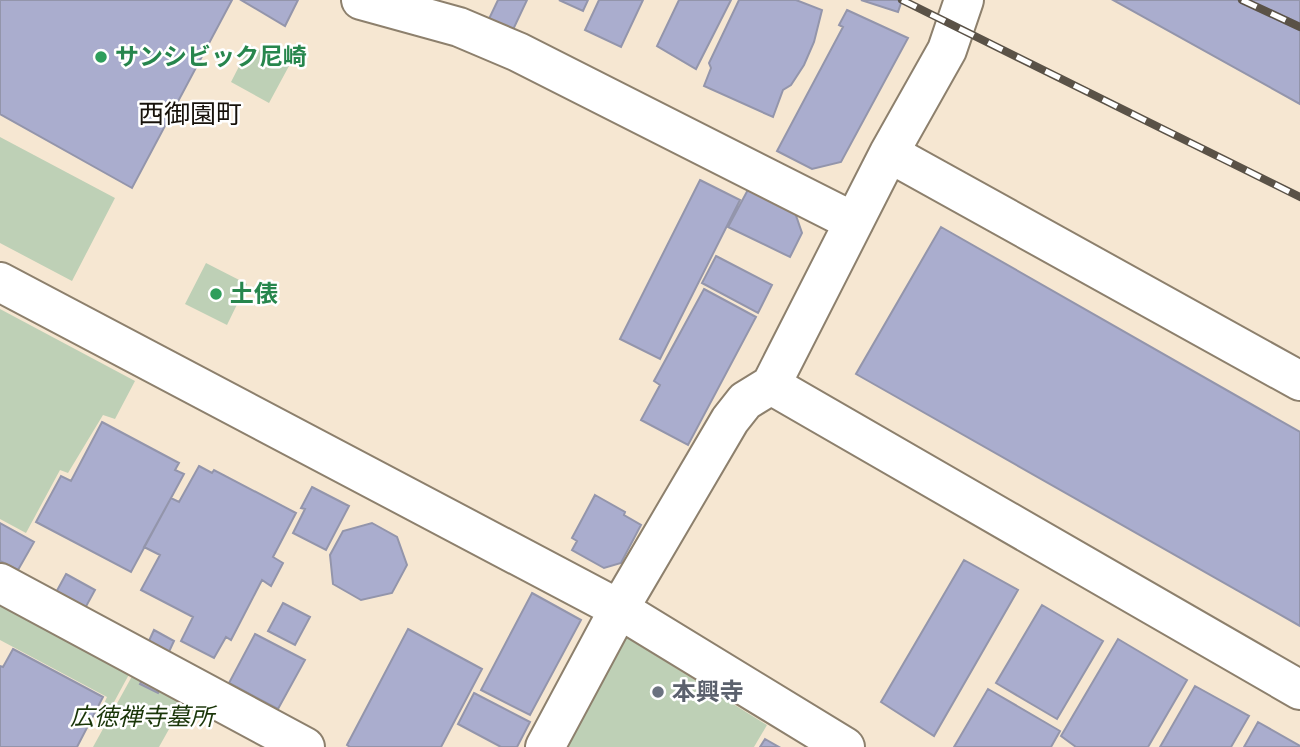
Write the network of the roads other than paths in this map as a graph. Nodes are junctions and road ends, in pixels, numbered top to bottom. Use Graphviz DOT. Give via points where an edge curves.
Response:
graph roads {
  1 [pos="360,0"];
  2 [pos="964,0"];
  3 [pos="889,153"];
  4 [pos="854,222"];
  5 [pos="0,282"];
  6 [pos="1300,382"];
  7 [pos="771,385"];
  8 [pos="0,583"];
  9 [pos="619,609"];
  10 [pos="1300,690"];
  11 [pos="305,747"];
  12 [pos="545,747"];
  13 [pos="845,747"];
  1 -- 4 [label="street" via="459,27 518,52"];
  2 -- 3 [label="street" via="947,50"];
  3 -- 4 [label="street"];
  3 -- 6 [label="street"];
  4 -- 7 [label="street"];
  5 -- 9 [label="street"];
  7 -- 9 [label="street" via="745,401 730,420"];
  7 -- 10 [label="street"];
  8 -- 11 [label="street"];
  9 -- 12 [label="street"];
  9 -- 13 [label="street"];
}
